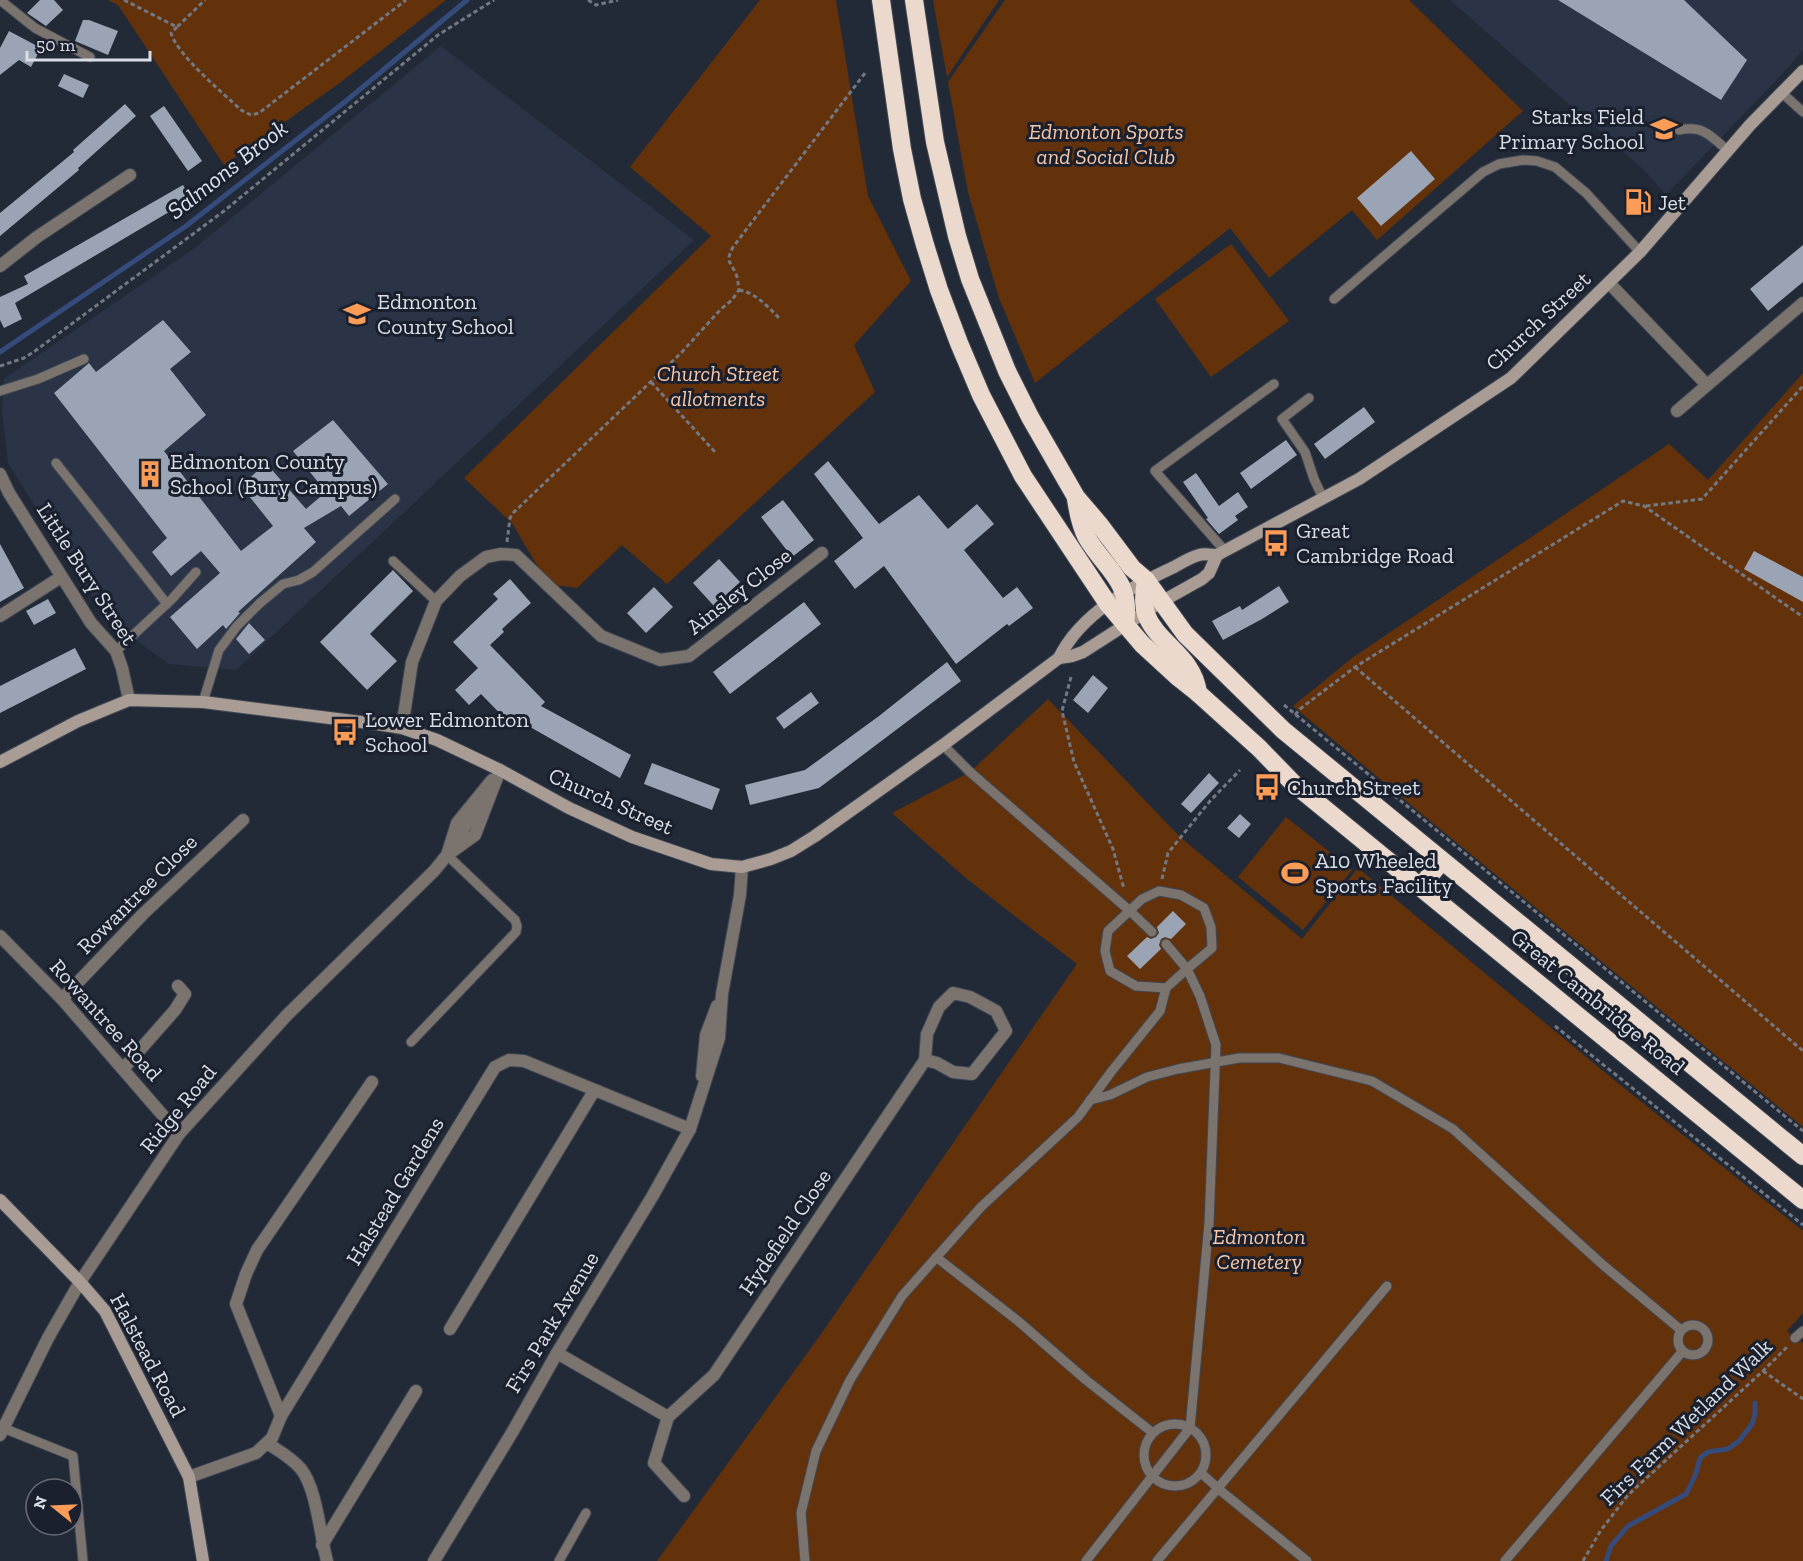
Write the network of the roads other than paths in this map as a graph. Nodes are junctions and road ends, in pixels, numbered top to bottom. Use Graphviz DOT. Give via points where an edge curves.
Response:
graph roads {
  1 [pos="0,0"];
  2 [pos="881,0"];
  3 [pos="914,0"];
  4 [pos="90,57"];
  5 [pos="1803,71"];
  6 [pos="1782,93"];
  7 [pos="1803,112"];
  8 [pos="1679,130"];
  9 [pos="1728,151"];
  10 [pos="130,175"];
  11 [pos="1640,252"];
  12 [pos="0,266"];
  13 [pos="1609,284"];
  14 [pos="1334,299"];
  15 [pos="1803,303"];
  16 [pos="84,359"];
  17 [pos="1274,384"];
  18 [pos="1706,384"];
  19 [pos="0,391"];
  20 [pos="1309,398"];
  21 [pos="1677,411"];
  22 [pos="56,463"];
  23 [pos="0,474"];
  24 [pos="1076,497"];
  25 [pos="1323,498"];
  26 [pos="395,499"];
  27 [pos="1221,553"];
  28 [pos="822,554"];
  29 [pos="393,561"];
  30 [pos="196,572"];
  31 [pos="62,577"];
  32 [pos="1146,580"];
  33 [pos="1124,593"];
  34 [pos="436,601"];
  35 [pos="1161,602"];
  36 [pos="167,604"];
  37 [pos="1108,604"];
  38 [pos="1145,612"];
  39 [pos="0,616"];
  40 [pos="1125,624"];
  41 [pos="116,651"];
  42 [pos="1059,657"];
  43 [pos="1198,693"];
  44 [pos="129,700"];
  45 [pos="203,702"];
  46 [pos="402,729"];
  47 [pos="943,745"];
  48 [pos="0,762"];
  49 [pos="500,770"];
  50 [pos="243,820"];
  51 [pos="447,855"];
  52 [pos="1442,861"];
  53 [pos="742,867"];
  54 [pos="1420,887"];
  55 [pos="1130,911"];
  56 [pos="1152,932"];
  57 [pos="0,936"];
  58 [pos="1166,944"];
  59 [pos="1187,969"];
  60 [pos="178,986"];
  61 [pos="1166,988"];
  62 [pos="62,999"];
  63 [pos="411,1042"];
  64 [pos="925,1060"];
  65 [pos="1215,1062"];
  66 [pos="123,1069"];
  67 [pos="372,1082"];
  68 [pos="594,1091"];
  69 [pos="1090,1100"];
  70 [pos="690,1129"];
  71 [pos="179,1134"];
  72 [pos="1803,1156"];
  73 [pos="0,1200"];
  74 [pos="1803,1200"];
  75 [pos="936,1257"];
  76 [pos="80,1282"];
  77 [pos="1387,1286"];
  78 [pos="450,1329"];
  79 [pos="1681,1330"];
  80 [pos="1803,1331"];
  81 [pos="1795,1338"];
  82 [pos="1682,1352"];
  83 [pos="557,1353"];
  84 [pos="416,1391"];
  85 [pos="281,1416"];
  86 [pos="668,1416"];
  87 [pos="1191,1428"];
  88 [pos="1,1431"];
  89 [pos="1153,1433"];
  90 [pos="267,1443"];
  91 [pos="1201,1473"];
  92 [pos="189,1477"];
  93 [pos="1152,1477"];
  94 [pos="1218,1489"];
  95 [pos="684,1496"];
  96 [pos="586,1513"];
  97 [pos="322,1545"];
  98 [pos="437,1560"];
  99 [pos="83,1561"];
  100 [pos="203,1561"];
  101 [pos="327,1561"];
  102 [pos="559,1561"];
  103 [pos="805,1561"];
  104 [pos="1086,1561"];
  105 [pos="1157,1561"];
  106 [pos="1307,1561"];
  107 [pos="1505,1561"];
  1 -- 4 [label="lane" via="35,28"];
  2 -- 37 [label="highway, Great Cambridge Road" via="893,97 912,199 947,311 981,395 1023,476"];
  3 -- 24 [label="highway" via="935,142 970,279 1007,371"];
  5 -- 6 [label="main road, Church Street"];
  6 -- 7 [label="lane"];
  6 -- 9 [label="main road, Church Street"];
  8 -- 9 [label="lane" via="1693,127 1703,131"];
  9 -- 11 [label="main road, Church Street"];
  10 -- 12 [label="street"];
  11 -- 13 [label="main road, Church Street"];
  11 -- 14 [label="lane" via="1586,193 1555,167 1523,160 1499,164 1483,172"];
  13 -- 18 [label="street"];
  13 -- 25 [label="main road, Church Street" via="1511,378 1359,479"];
  15 -- 18 [label="street"];
  16 -- 19 [label="lane"];
  17 -- 27 [label="lane" via="1155,471"];
  18 -- 21 [label="street"];
  20 -- 25 [label="lane" via="1282,418 1305,452"];
  22 -- 36 [label="lane"];
  23 -- 31 [label="street, Little Bury Street"];
  24 -- 32 [label="highway, Great Cambridge Road"];
  24 -- 33 [label="highway" via="1087,536"];
  25 -- 27 [label="main road, Church Street"];
  26 -- 45 [label="lane" via="313,573 283,584 237,626 219,650"];
  27 -- 32 [label="main road, Church Street" via="1198,555"];
  27 -- 35 [label="main road, Church Street" via="1202,579"];
  28 -- 34 [label="street, Ainsley Close" via="690,656 660,660 601,636 516,555 486,556"];
  29 -- 34 [label="lane"];
  30 -- 36 [label="lane"];
  31 -- 39 [label="street"];
  31 -- 41 [label="street, Little Bury Street" via="91,623"];
  32 -- 33 [label="main road, Church Street"];
  32 -- 35 [label="highway, Great Cambridge Road"];
  32 -- 38 [label="highway"];
  33 -- 37 [label="main road, Church Street"];
  33 -- 40 [label="highway"];
  34 -- 46 [label="street" via="412,662"];
  35 -- 38 [label="main road, Church Street"];
  35 -- 52 [label="highway, Great Cambridge Road" via="1185,634 1283,730"];
  36 -- 41 [label="lane"];
  37 -- 40 [label="highway, Great Cambridge Road"];
  37 -- 42 [label="main road, Church Street" via="1071,636"];
  38 -- 40 [label="main road, Church Street"];
  38 -- 43 [label="highway" via="1190,669 1197,680"];
  40 -- 42 [label="main road, Church Street" via="1083,652"];
  40 -- 43 [label="highway, Great Cambridge Road"];
  41 -- 44 [label="street, Little Bury Street"];
  42 -- 47 [label="main road, Church Street"];
  43 -- 54 [label="highway, Great Cambridge Road" via="1293,783"];
  44 -- 45 [label="main road, Church Street"];
  44 -- 48 [label="main road, Church Street" via="78,721"];
  45 -- 46 [label="main road, Church Street"];
  46 -- 49 [label="main road, Church Street" via="437,740"];
  47 -- 53 [label="main road, Church Street" via="791,851"];
  47 -- 55 [label="lane"];
  49 -- 51 [label="street, Ridge Road" via="457,823"];
  49 -- 51 [label="street, Ridge Road" via="476,835"];
  49 -- 53 [label="main road, Church Street" via="632,837 711,864"];
  50 -- 62 [label="street, Rowantree Close" via="143,914"];
  51 -- 63 [label="lane" via="515,920 516,932"];
  51 -- 71 [label="street, Ridge Road" via="287,1015"];
  52 -- 54 [label="highway"];
  52 -- 72 [label="highway, Great Cambridge Road"];
  53 -- 70 [label="street, Firs Park Avenue" via="722,994 706,1035 699,1101"];
  54 -- 74 [label="highway, Great Cambridge Road"];
  55 -- 56 [label="lane"];
  55 -- 59 [label="lane" via="1142,899 1159,891 1181,895 1204,908 1211,927 1212,948"];
  55 -- 61 [label="lane" via="1108,932 1105,951 1110,971 1136,987"];
  57 -- 62 [label="street, Rowantree Road"];
  58 -- 59 [label="lane"];
  59 -- 61 [label="lane"];
  59 -- 65 [label="lane" via="1216,1045"];
  60 -- 66 [label="street" via="185,994 175,1010"];
  61 -- 69 [label="lane" via="1160,1011"];
  62 -- 66 [label="street, Rowantree Road"];
  64 -- 64 [label="street, Hydefield Close" via="927,1034 939,1007 953,993 996,1011 1006,1031 972,1074 953,1072"];
  64 -- 86 [label="street, Hydefield Close" via="714,1375"];
  65 -- 69 [label="lane" via="1147,1077"];
  65 -- 79 [label="lane" via="1279,1058 1372,1081 1453,1129"];
  65 -- 87 [label="lane" via="1209,1223"];
  66 -- 71 [label="street, Rowantree Road"];
  67 -- 85 [label="street" via="257,1250 236,1304"];
  68 -- 70 [label="street, Halstead Gardens"];
  68 -- 78 [label="street"];
  68 -- 85 [label="street, Halstead Gardens" via="524,1061 509,1060 495,1067"];
  69 -- 75 [label="lane" via="1078,1117 981,1207"];
  70 -- 83 [label="street, Firs Park Avenue"];
  71 -- 76 [label="street, Ridge Road"];
  73 -- 76 [label="main road, Halstead Road"];
  75 -- 89 [label="lane"];
  75 -- 103 [label="lane" via="902,1296 850,1380 816,1451 801,1513"];
  76 -- 88 [label="street, Ridge Road"];
  76 -- 92 [label="main road, Halstead Road" via="105,1311"];
  77 -- 94 [label="lane"];
  79 -- 82 [label="lane" via="1677,1341"];
  79 -- 82 [label="lane" via="1689,1325 1700,1326 1707,1334 1708,1344 1692,1356"];
  80 -- 81 [label="lane"];
  82 -- 107 [label="lane"];
  83 -- 86 [label="street"];
  83 -- 98 [label="street, Firs Park Avenue"];
  84 -- 97 [label="street"];
  85 -- 90 [label="street, Halstead Gardens"];
  86 -- 95 [label="street" via="654,1463"];
  87 -- 89 [label="lane" via="1173,1423"];
  87 -- 91 [label="lane" via="1203,1440 1206,1456"];
  87 -- 93 [label="lane"];
  88 -- 99 [label="lane" via="73,1456"];
  89 -- 93 [label="lane" via="1145,1443 1143,1461"];
  90 -- 92 [label="street" via="256,1453"];
  90 -- 97 [label="street" via="302,1470 310,1487"];
  91 -- 93 [label="lane" via="1191,1483 1178,1487 1163,1485"];
  91 -- 94 [label="lane"];
  92 -- 100 [label="main road, Halstead Road"];
  93 -- 104 [label="lane"];
  94 -- 105 [label="lane"];
  94 -- 106 [label="lane"];
  96 -- 102 [label="lane"];
  97 -- 101 [label="street"];
}
